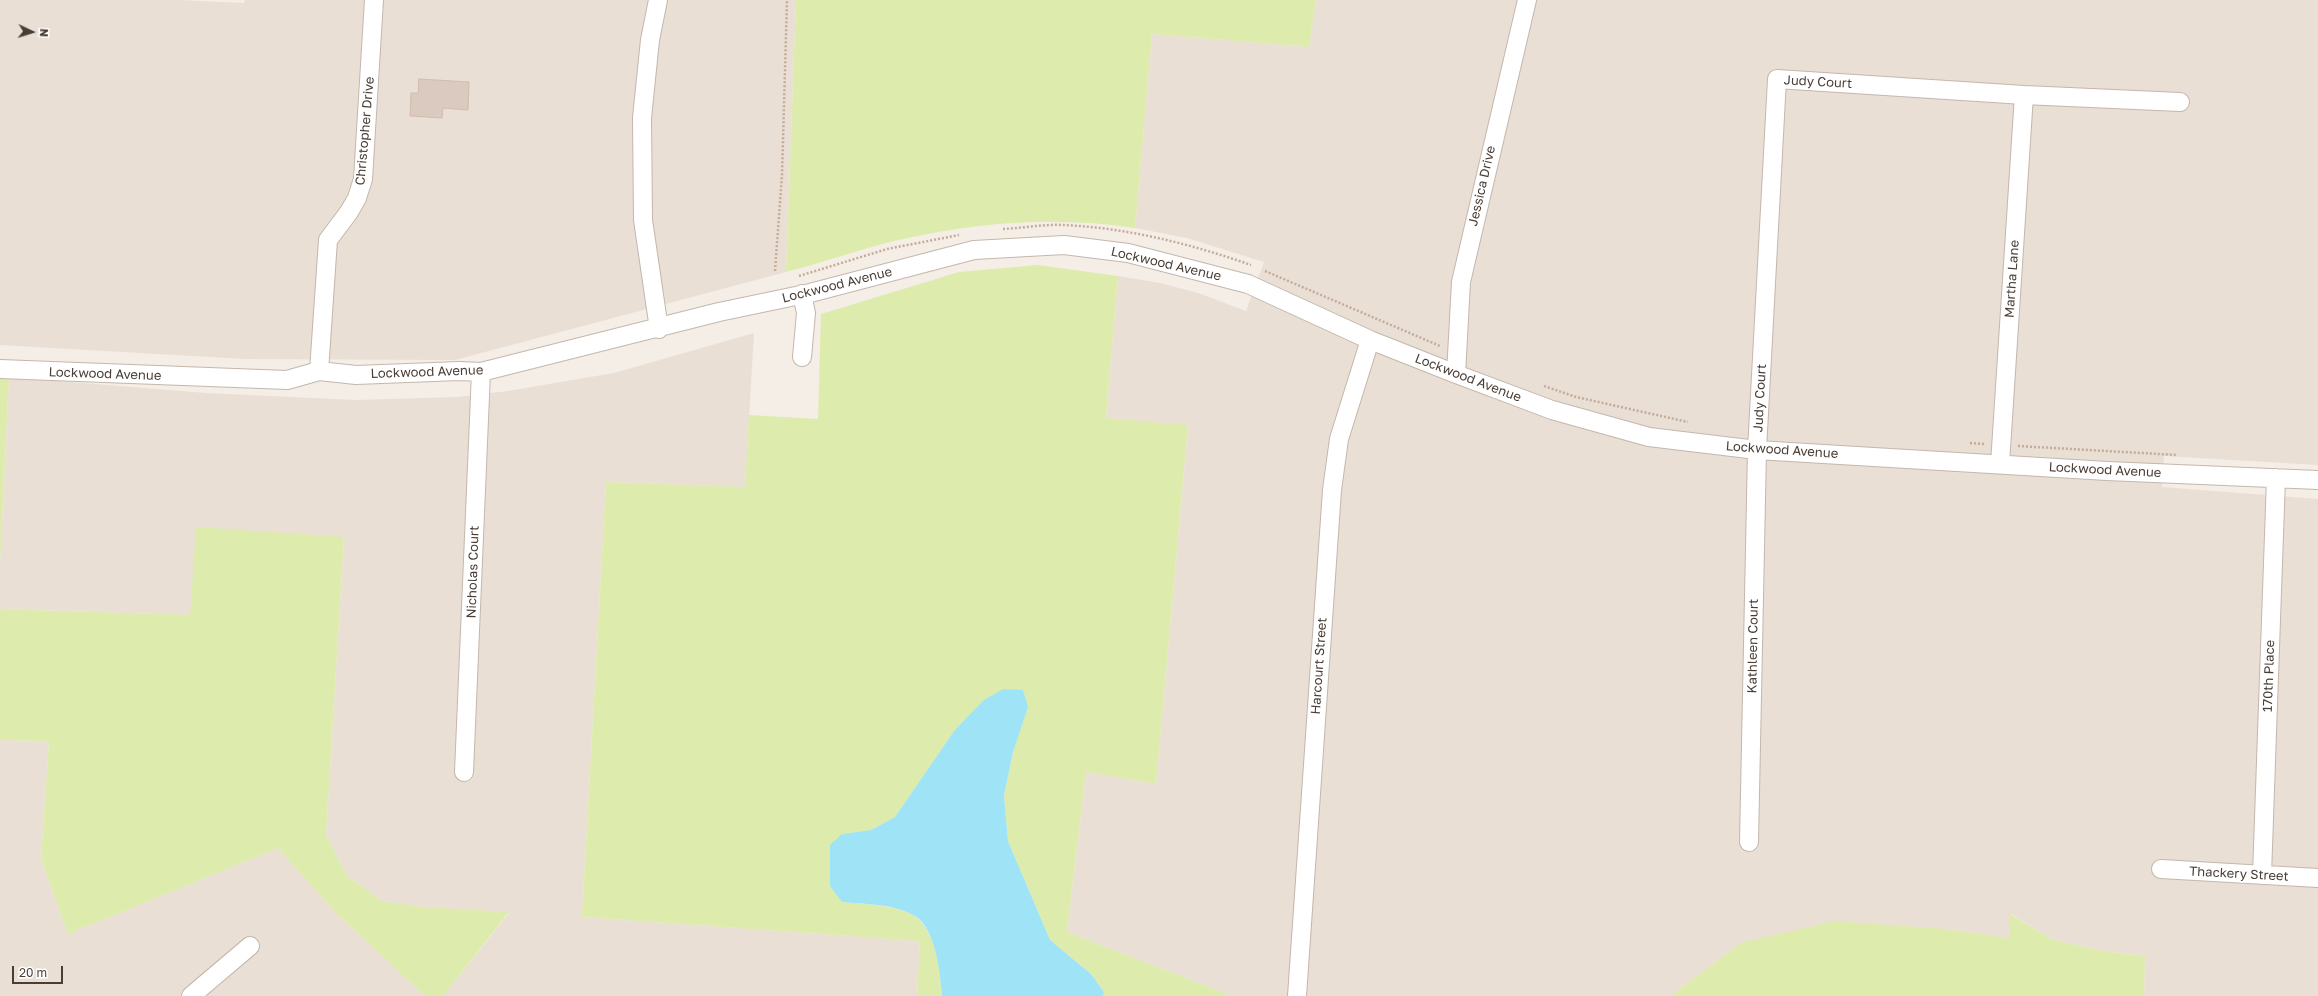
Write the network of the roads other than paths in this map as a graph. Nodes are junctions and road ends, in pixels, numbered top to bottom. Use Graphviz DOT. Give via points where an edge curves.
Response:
graph roads {
  1 [pos="374,0"];
  2 [pos="658,0"];
  3 [pos="1527,0"];
  4 [pos="2024,95"];
  5 [pos="2180,102"];
  6 [pos="802,294"];
  7 [pos="659,329"];
  8 [pos="1370,340"];
  9 [pos="802,357"];
  10 [pos="0,369"];
  11 [pos="319,371"];
  12 [pos="481,372"];
  13 [pos="1456,374"];
  14 [pos="1757,450"];
  15 [pos="2000,464"];
  16 [pos="2276,478"];
  17 [pos="2318,480"];
  18 [pos="464,772"];
  19 [pos="1749,842"];
  20 [pos="2161,869"];
  21 [pos="2262,875"];
  22 [pos="2318,878"];
  23 [pos="250,946"];
  24 [pos="191,996"];
  25 [pos="1297,996"];
  1 -- 11 [label="street, Christopher Drive" via="363,179 349,212 328,240"];
  2 -- 7 [label="street" via="650,40 642,118 643,220"];
  3 -- 13 [label="street, Jessica Drive" via="1460,282"];
  4 -- 5 [label="street, Judy Court"];
  4 -- 14 [label="street, Judy Court" via="1777,79"];
  4 -- 15 [label="street, Martha Lane"];
  6 -- 7 [label="street, Lockwood Avenue" via="719,312"];
  6 -- 8 [label="street, Lockwood Avenue" via="974,250 1064,245 1128,253 1248,284"];
  6 -- 9 [label="street" via="806,313"];
  7 -- 12 [label="street, Lockwood Avenue"];
  8 -- 13 [label="street, Lockwood Avenue"];
  8 -- 25 [label="street, Harcourt Street" via="1339,439 1332,490"];
  10 -- 11 [label="street, Lockwood Avenue" via="287,380"];
  11 -- 12 [label="street, Lockwood Avenue" via="356,375"];
  12 -- 18 [label="street, Nicholas Court"];
  13 -- 14 [label="street, Lockwood Avenue" via="1552,410 1649,437"];
  14 -- 15 [label="street, Lockwood Avenue"];
  14 -- 19 [label="street, Kathleen Court"];
  15 -- 16 [label="street, Lockwood Avenue"];
  16 -- 17 [label="street, Lockwood Avenue"];
  16 -- 21 [label="street, 170th Place"];
  20 -- 21 [label="street, Thackery Street"];
  21 -- 22 [label="street, Thackery Street"];
  23 -- 24 [label="street"];
}
